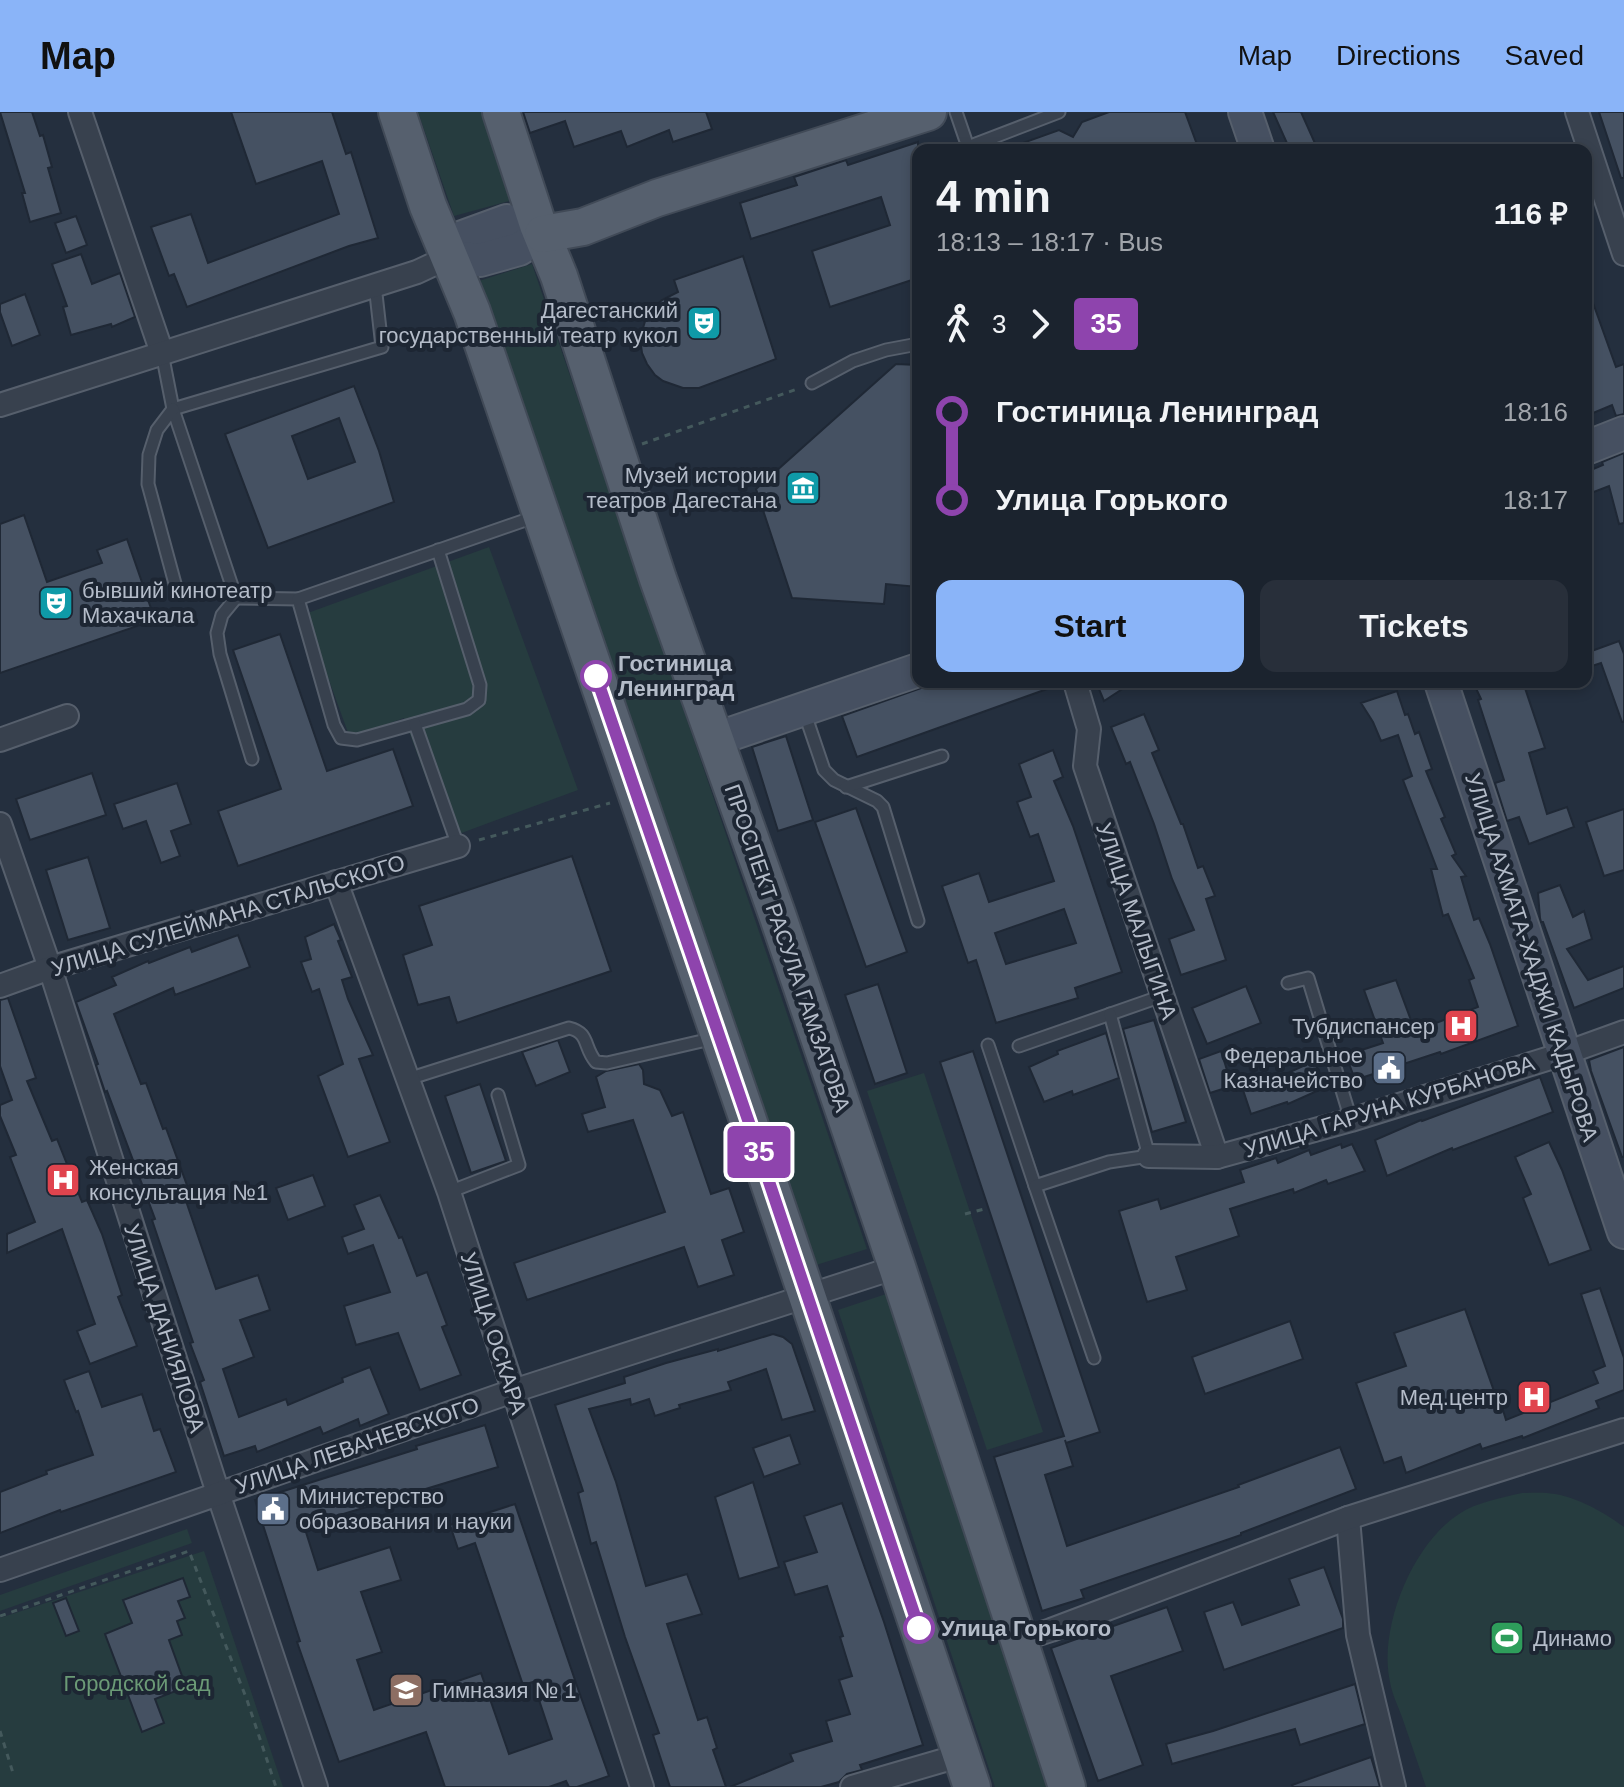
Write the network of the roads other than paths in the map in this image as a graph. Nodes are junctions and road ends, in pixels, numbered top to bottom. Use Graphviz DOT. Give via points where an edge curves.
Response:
graph roads {
  1 [pos="80,112"];
  2 [pos="397,112"];
  3 [pos="501,112"];
  4 [pos="928,112"];
  5 [pos="956,112"];
  6 [pos="1059,112"];
  7 [pos="1245,112"];
  8 [pos="1577,112"];
  9 [pos="871,117"];
  10 [pos="967,144"];
  11 [pos="976,144"];
  12 [pos="1256,144"];
  13 [pos="1588,144"];
  14 [pos="1592,157"];
  15 [pos="540,230"];
  16 [pos="1624,254"];
  17 [pos="449,257"];
  18 [pos="375,285"];
  19 [pos="912,345"];
  20 [pos="162,353"];
  21 [pos="812,383"];
  22 [pos="0,405"];
  23 [pos="173,409"];
  24 [pos="1624,436"];
  25 [pos="1592,448"];
  26 [pos="541,515"];
  27 [pos="438,550"];
  28 [pos="177,591"];
  29 [pos="236,598"];
  30 [pos="298,599"];
  31 [pos="912,674"];
  32 [pos="912,674"];
  33 [pos="1077,688"];
  34 [pos="1443,688"];
  35 [pos="805,714"];
  36 [pos="67,716"];
  37 [pos="415,724"];
  38 [pos="0,740"];
  39 [pos="717,741"];
  40 [pos="942,756"];
  41 [pos="252,759"];
  42 [pos="846,787"];
  43 [pos="0,824"];
  44 [pos="458,846"];
  45 [pos="336,882"];
  46 [pos="918,921"];
  47 [pos="50,968"];
  48 [pos="1288,983"];
  49 [pos="0,986"];
  50 [pos="1162,996"];
  51 [pos="1110,1014"];
  52 [pos="1624,1032"];
  53 [pos="719,1037"];
  54 [pos="988,1045"];
  55 [pos="1019,1046"];
  56 [pos="1563,1054"];
  57 [pos="408,1079"];
  58 [pos="498,1095"];
  59 [pos="1351,1120"];
  60 [pos="1149,1156"];
  61 [pos="1217,1157"];
  62 [pos="1035,1186"];
  63 [pos="449,1192"];
  64 [pos="1624,1232"];
  65 [pos="897,1267"];
  66 [pos="808,1296"];
  67 [pos="1094,1358"];
  68 [pos="513,1391"];
  69 [pos="1624,1430"];
  70 [pos="218,1493"];
  71 [pos="1348,1518"];
  72 [pos="0,1570"];
  73 [pos="1017,1641"];
  74 [pos="967,1771"];
  75 [pos="316,1787"];
  76 [pos="642,1787"];
  77 [pos="852,1787"];
  78 [pos="1067,1787"];
  79 [pos="1394,1787"];
  1 -- 20 [label="street"];
  2 -- 17 [label="main road"];
  3 -- 15 [label="main road, ПРОСПЕКТ РАСУЛА ГАМЗАТОВА"];
  4 -- 9 [label="main road"];
  5 -- 10 [label="lane"];
  6 -- 11 [label="lane"];
  7 -- 12 [label="main road"];
  8 -- 13 [label="street"];
  9 -- 15 [label="main road" via="583,227"];
  14 -- 16 [label="street"];
  15 -- 17 [label="main road" via="519,249 480,260"];
  15 -- 39 [label="main road, ПРОСПЕКТ РАСУЛА ГАМЗАТОВА"];
  17 -- 18 [label="street"];
  17 -- 26 [label="main road"];
  18 -- 20 [label="street"];
  18 -- 23 [label="lane" via="382,347"];
  19 -- 21 [label="lane" via="853,361"];
  20 -- 22 [label="street"];
  20 -- 23 [label="lane"];
  23 -- 28 [label="lane" via="157,430 148,484"];
  23 -- 29 [label="lane"];
  24 -- 25 [label="main road"];
  26 -- 27 [label="lane"];
  26 -- 53 [label="main road"];
  27 -- 30 [label="lane"];
  27 -- 37 [label="lane" via="480,685 479,700 467,709"];
  29 -- 30 [label="lane"];
  29 -- 41 [label="lane" via="222,615 217,633"];
  30 -- 37 [label="lane" via="341,738 357,740"];
  31 -- 39 [label="main road"];
  32 -- 35 [label="main road"];
  33 -- 50 [label="street, УЛИЦА МАЛЫГИНА" via="1089,729 1085,766"];
  34 -- 56 [label="main road, УЛИЦА АХМАТА-ХАДЖИ КАДЫРОВА"];
  35 -- 39 [label="main road"];
  35 -- 42 [label="lane" via="824,770"];
  36 -- 38 [label="street"];
  37 -- 44 [label="lane"];
  39 -- 65 [label="main road, ПРОСПЕКТ РАСУЛА ГАМЗАТОВА"];
  40 -- 42 [label="lane"];
  42 -- 46 [label="lane" via="883,807"];
  43 -- 47 [label="street, УЛИЦА ДАНИЯЛОВА"];
  44 -- 45 [label="street, УЛИЦА СУЛЕЙМАНА СТАЛЬСКОГО"];
  45 -- 47 [label="street, УЛИЦА СУЛЕЙМАНА СТАЛЬСКОГО"];
  45 -- 57 [label="street, УЛИЦА ОСКАРА"];
  47 -- 49 [label="street, УЛИЦА СУЛЕЙМАНА СТАЛЬСКОГО"];
  47 -- 70 [label="street, УЛИЦА ДАНИЯЛОВА"];
  48 -- 59 [label="lane" via="1308,978"];
  50 -- 51 [label="lane"];
  50 -- 61 [label="street, УЛИЦА МАЛЫГИНА"];
  51 -- 55 [label="lane"];
  51 -- 60 [label="lane"];
  52 -- 56 [label="street, УЛИЦА ГАРУНА КУРБАНОВА"];
  53 -- 57 [label="lane" via="607,1063 596,1062 580,1030 569,1028"];
  53 -- 66 [label="main road"];
  54 -- 62 [label="lane"];
  56 -- 59 [label="street, УЛИЦА ГАРУНА КУРБАНОВА"];
  56 -- 64 [label="main road, УЛИЦА АХМАТА-ХАДЖИ КАДЫРОВА"];
  57 -- 63 [label="street, УЛИЦА ОСКАРА"];
  58 -- 63 [label="lane" via="519,1165"];
  59 -- 61 [label="street, УЛИЦА ГАРУНА КУРБАНОВА"];
  60 -- 61 [label="street, УЛИЦА ГАРУНА КУРБАНОВА"];
  60 -- 62 [label="lane" via="1109,1162"];
  62 -- 67 [label="lane"];
  63 -- 68 [label="street, УЛИЦА ОСКАРА"];
  65 -- 66 [label="street, УЛИЦА ЛЕВАНЕВСКОГО"];
  65 -- 73 [label="main road, ПРОСПЕКТ РАСУЛА ГАМЗАТОВА"];
  66 -- 68 [label="street, УЛИЦА ЛЕВАНЕВСКОГО"];
  66 -- 74 [label="main road"];
  68 -- 70 [label="street, УЛИЦА ЛЕВАНЕВСКОГО"];
  68 -- 76 [label="street, УЛИЦА ОСКАРА"];
  69 -- 71 [label="street"];
  70 -- 72 [label="street, УЛИЦА ЛЕВАНЕВСКОГО"];
  70 -- 75 [label="street, УЛИЦА ДАНИЯЛОВА"];
  71 -- 73 [label="street"];
  71 -- 79 [label="street" via="1358,1635"];
  73 -- 78 [label="main road, ПРОСПЕКТ РАСУЛА ГАМЗАТОВА"];
  74 -- 77 [label="street"];
}
